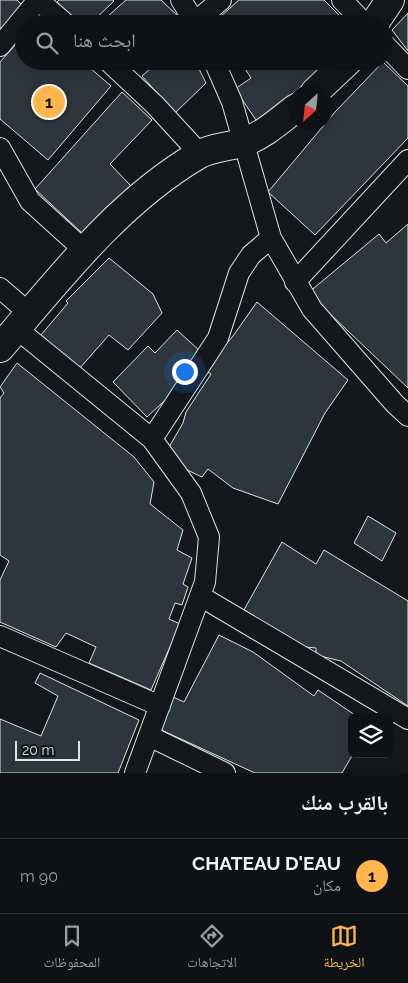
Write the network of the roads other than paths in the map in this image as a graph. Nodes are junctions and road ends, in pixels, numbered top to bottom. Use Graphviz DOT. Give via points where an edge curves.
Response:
graph roads {
  1 [pos="38,0"];
  2 [pos="181,0"];
  3 [pos="220,0"];
  4 [pos="342,0"];
  5 [pos="390,0"];
  6 [pos="25,15"];
  7 [pos="56,15"];
  8 [pos="191,15"];
  9 [pos="204,15"];
  10 [pos="356,15"];
  11 [pos="380,15"];
  12 [pos="15,27"];
  13 [pos="0,44"];
  14 [pos="393,53"];
  15 [pos="408,68"];
  16 [pos="118,70"];
  17 [pos="218,70"];
  18 [pos="338,70"];
  19 [pos="322,85"];
  20 [pos="288,114"];
  21 [pos="244,142"];
  22 [pos="0,148"];
  23 [pos="200,154"];
  24 [pos="408,160"];
  25 [pos="271,238"];
  26 [pos="85,251"];
  27 [pos="294,282"];
  28 [pos="0,288"];
  29 [pos="15,330"];
  30 [pos="408,416"];
  31 [pos="152,438"];
  32 [pos="200,596"];
  33 [pos="0,636"];
  34 [pos="160,706"];
  35 [pos="408,719"];
  36 [pos="149,736"];
  37 [pos="135,773"];
  38 [pos="225,773"];
  1 -- 6 [label="street"];
  1 -- 7 [label="street"];
  2 -- 8 [label="street"];
  3 -- 9 [label="street"];
  4 -- 10 [label="street"];
  5 -- 11 [label="street"];
  12 -- 13 [label="street"];
  14 -- 15 [label="street"];
  16 -- 23 [label="street"];
  17 -- 21 [label="street"];
  18 -- 19 [label="street"];
  20 -- 21 [label="street" via="265,132"];
  21 -- 23 [label="street"];
  21 -- 25 [label="street"];
  22 -- 26 [label="street" via="30,200"];
  23 -- 26 [label="street" via="162,180"];
  24 -- 27 [label="street"];
  25 -- 27 [label="street"];
  25 -- 31 [label="street" via="251,256 240,273 218,338"];
  26 -- 29 [label="street"];
  27 -- 30 [label="street" via="312,309"];
  28 -- 29 [label="street"];
  29 -- 31 [label="street"];
  31 -- 32 [label="street" via="191,493 209,537 205,582"];
  32 -- 34 [label="street"];
  32 -- 35 [label="street"];
  33 -- 34 [label="street"];
  34 -- 36 [label="street"];
  36 -- 37 [label="street"];
  36 -- 38 [label="street"];
}
